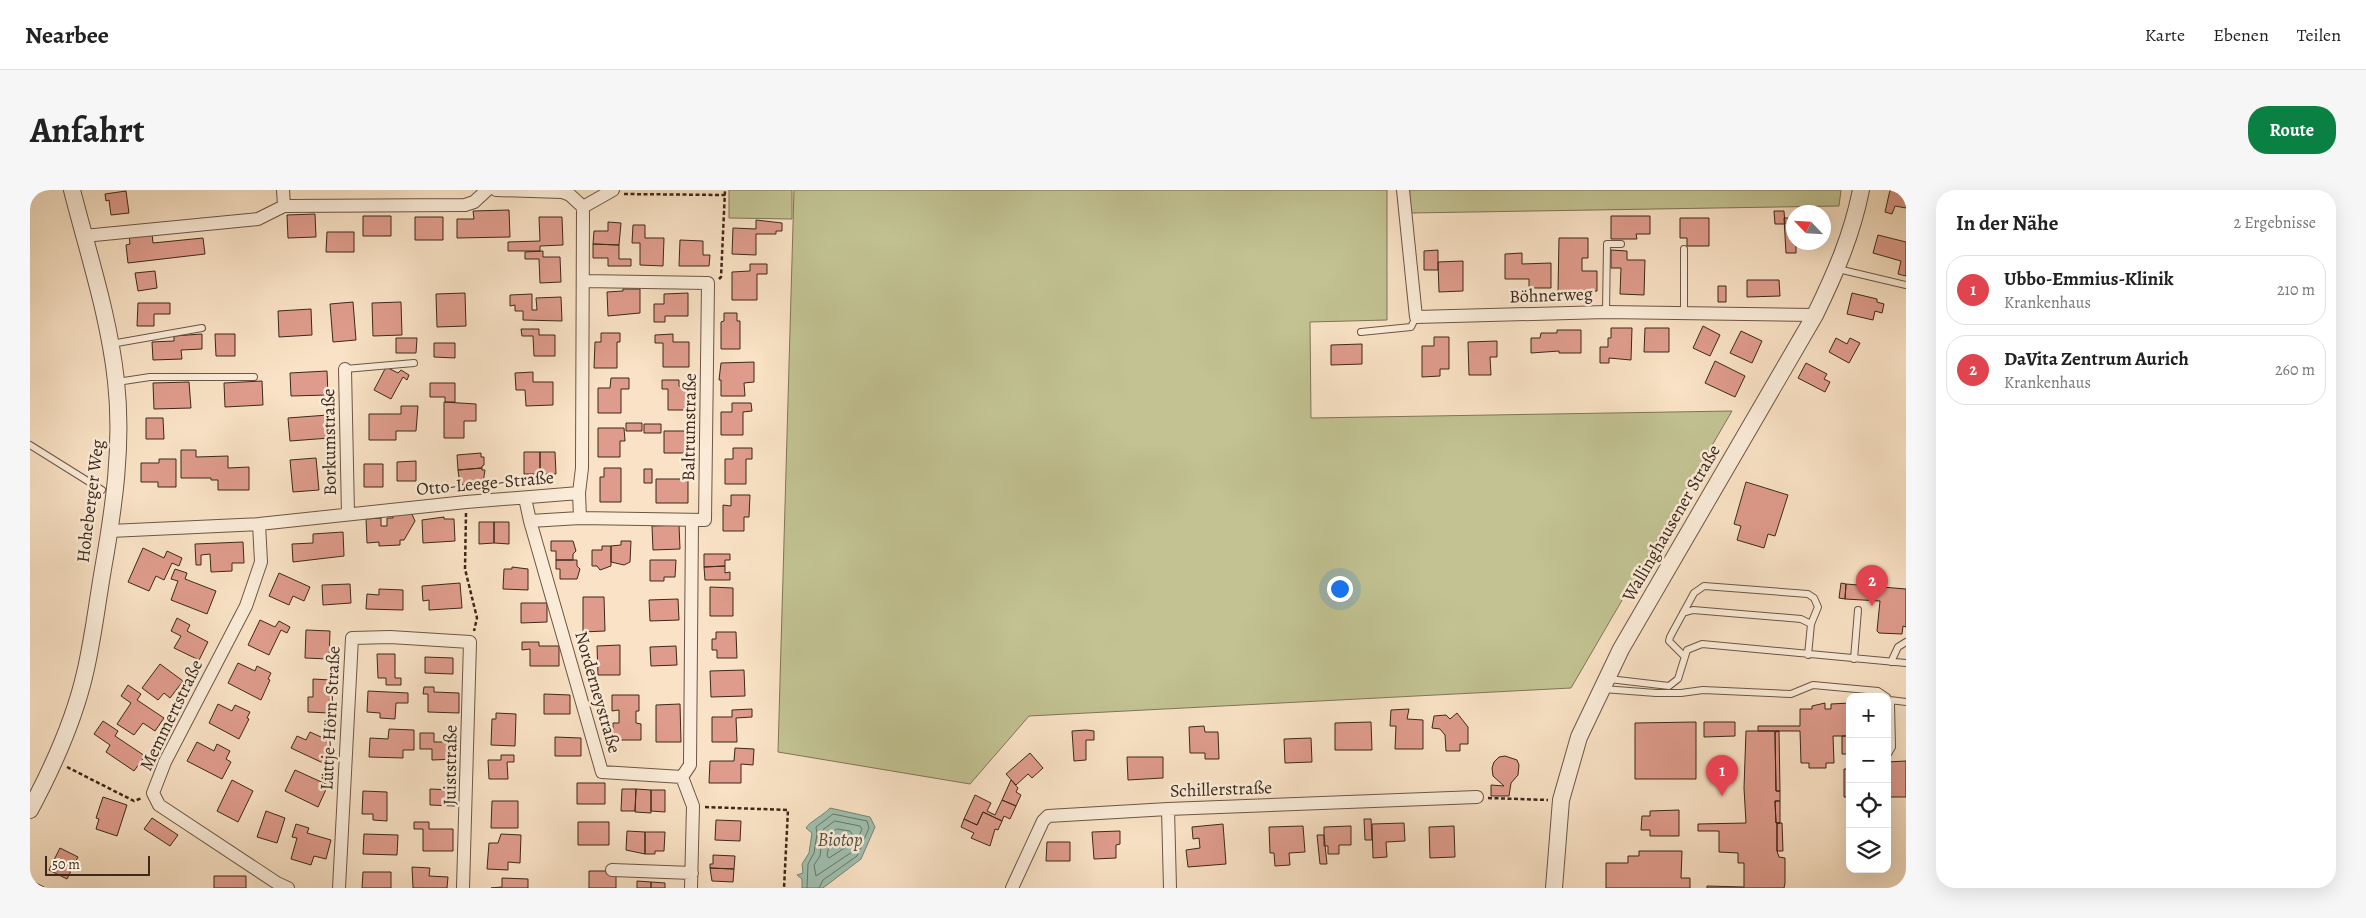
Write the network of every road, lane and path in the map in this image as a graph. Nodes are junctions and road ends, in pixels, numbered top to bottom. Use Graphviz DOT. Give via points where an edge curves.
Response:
graph roads {
  1 [pos="72,190"];
  2 [pos="283,190"];
  3 [pos="487,190"];
  4 [pos="496,190"];
  5 [pos="725,190"];
  6 [pos="1404,190"];
  7 [pos="1861,190"];
  8 [pos="610,192"];
  9 [pos="725,195"];
  10 [pos="284,206"];
  11 [pos="583,207"];
  12 [pos="84,236"];
  13 [pos="1621,244"];
  14 [pos="1684,249"];
  15 [pos="1838,269"];
  16 [pos="584,280"];
  17 [pos="708,283"];
  18 [pos="1906,285"];
  19 [pos="1606,312"];
  20 [pos="1684,313"];
  21 [pos="1815,315"];
  22 [pos="1416,316"];
  23 [pos="202,328"];
  24 [pos="1361,332"];
  25 [pos="110,344"];
  26 [pos="414,363"];
  27 [pos="345,369"];
  28 [pos="254,376"];
  29 [pos="116,382"];
  30 [pos="30,445"];
  31 [pos="102,490"];
  32 [pos="579,493"];
  33 [pos="525,498"];
  34 [pos="466,502"];
  35 [pos="348,514"];
  36 [pos="580,518"];
  37 [pos="692,520"];
  38 [pos="530,521"];
  39 [pos="259,524"];
  40 [pos="110,531"];
  41 [pos="1858,610"];
  42 [pos="1683,613"];
  43 [pos="1811,624"];
  44 [pos="470,642"];
  45 [pos="1906,642"];
  46 [pos="1808,655"];
  47 [pos="1684,656"];
  48 [pos="1854,659"];
  49 [pos="1891,662"];
  50 [pos="1906,663"];
  51 [pos="1678,679"];
  52 [pos="1604,684"];
  53 [pos="1680,693"];
  54 [pos="1881,693"];
  55 [pos="1891,700"];
  56 [pos="1906,702"];
  57 [pos="1891,724"];
  58 [pos="1891,749"];
  59 [pos="56,762"];
  60 [pos="682,777"];
  61 [pos="153,793"];
  62 [pos="1477,798"];
  63 [pos="1560,800"];
  64 [pos="693,806"];
  65 [pos="1168,808"];
  66 [pos="30,810"];
  67 [pos="612,870"];
  68 [pos="692,873"];
  69 [pos="288,888"];
  70 [pos="339,888"];
  71 [pos="463,888"];
  72 [pos="691,888"];
  73 [pos="784,888"];
  74 [pos="1012,888"];
  75 [pos="1170,888"];
  76 [pos="1554,888"];
  1 -- 12 [label="street, Hoheberger Weg"];
  2 -- 10 [label="street"];
  3 -- 10 [label="street" via="474,202 465,205"];
  4 -- 11 [label="street" via="562,192"];
  5 -- 9 [label="path"];
  6 -- 22 [label="street"];
  7 -- 15 [label="street, Wallinghausener Straße" via="1850,237"];
  8 -- 9 [label="path"];
  8 -- 11 [label="street"];
  9 -- 17 [label="path" via="721,277"];
  10 -- 12 [label="street" via="258,219"];
  11 -- 16 [label="street, Otto-Leege-Straße"];
  12 -- 25 [label="street, Hoheberger Weg"];
  13 -- 19 [label="lane" via="1607,244"];
  14 -- 20 [label="lane"];
  15 -- 18 [label="lane"];
  15 -- 21 [label="street, Wallinghausener Straße"];
  16 -- 17 [label="street"];
  16 -- 32 [label="street, Otto-Leege-Straße"];
  17 -- 37 [label="street, Baltrumstraße" via="705,520"];
  19 -- 20 [label="street, Böhnerweg"];
  19 -- 22 [label="street, Böhnerweg"];
  20 -- 21 [label="street, Böhnerweg"];
  21 -- 52 [label="street, Wallinghausener Straße" via="1696,518"];
  22 -- 24 [label="lane" via="1410,327"];
  23 -- 25 [label="lane"];
  25 -- 29 [label="street, Hoheberger Weg"];
  26 -- 27 [label="lane"];
  27 -- 35 [label="street, Borkumstraße"];
  28 -- 29 [label="lane" via="150,378"];
  29 -- 40 [label="street, Hoheberger Weg" via="117,473"];
  30 -- 31 [label="lane"];
  32 -- 33 [label="street, Otto-Leege-Straße"];
  32 -- 36 [label="street"];
  33 -- 34 [label="street, Otto-Leege-Straße"];
  33 -- 38 [label="street, Norderneystraße"];
  34 -- 35 [label="street, Otto-Leege-Straße"];
  34 -- 44 [label="path" via="465,569 477,618"];
  35 -- 39 [label="street, Otto-Leege-Straße"];
  36 -- 37 [label="street"];
  36 -- 38 [label="street"];
  37 -- 60 [label="street" via="690,765"];
  38 -- 60 [label="street, Norderneystraße" via="602,772"];
  39 -- 40 [label="street, Otto-Leege-Straße"];
  39 -- 61 [label="street, Memmertstraße" via="261,562 246,606 164,762"];
  40 -- 59 [label="street, Hoheberger Weg" via="85,675"];
  41 -- 48 [label="lane"];
  42 -- 43 [label="lane" via="1693,610 1801,619"];
  42 -- 43 [label="lane" via="1694,593 1704,586 1798,592 1808,594 1817,604"];
  42 -- 47 [label="lane" via="1669,641"];
  43 -- 46 [label="lane"];
  44 -- 70 [label="street, Lüttje-Hörn-Straße" via="352,638"];
  44 -- 71 [label="street, Juiststraße"];
  45 -- 49 [label="lane" via="1898,647"];
  46 -- 47 [label="lane" via="1702,644 1692,646"];
  46 -- 48 [label="lane"];
  47 -- 51 [label="lane"];
  48 -- 49 [label="lane"];
  49 -- 50 [label="lane"];
  51 -- 52 [label="lane" via="1668,686"];
  51 -- 53 [label="lane"];
  52 -- 53 [label="lane"];
  52 -- 63 [label="street, Wallinghausener Straße" via="1579,737"];
  53 -- 54 [label="lane" via="1703,690 1791,694 1813,684"];
  55 -- 56 [label="lane"];
  57 -- 58 [label="lane"];
  59 -- 61 [label="path" via="134,801"];
  59 -- 66 [label="street, Hoheberger Weg"];
  60 -- 64 [label="street"];
  61 -- 69 [label="street, Memmertstraße" via="159,805"];
  62 -- 63 [label="path"];
  62 -- 65 [label="street, Schillerstraße"];
  63 -- 76 [label="street, Wallinghausener Straße"];
  64 -- 68 [label="street"];
  64 -- 73 [label="path" via="788,810"];
  65 -- 74 [label="street, Schillerstraße" via="1048,816"];
  65 -- 75 [label="street"];
  67 -- 68 [label="street"];
  68 -- 72 [label="street"];
}
